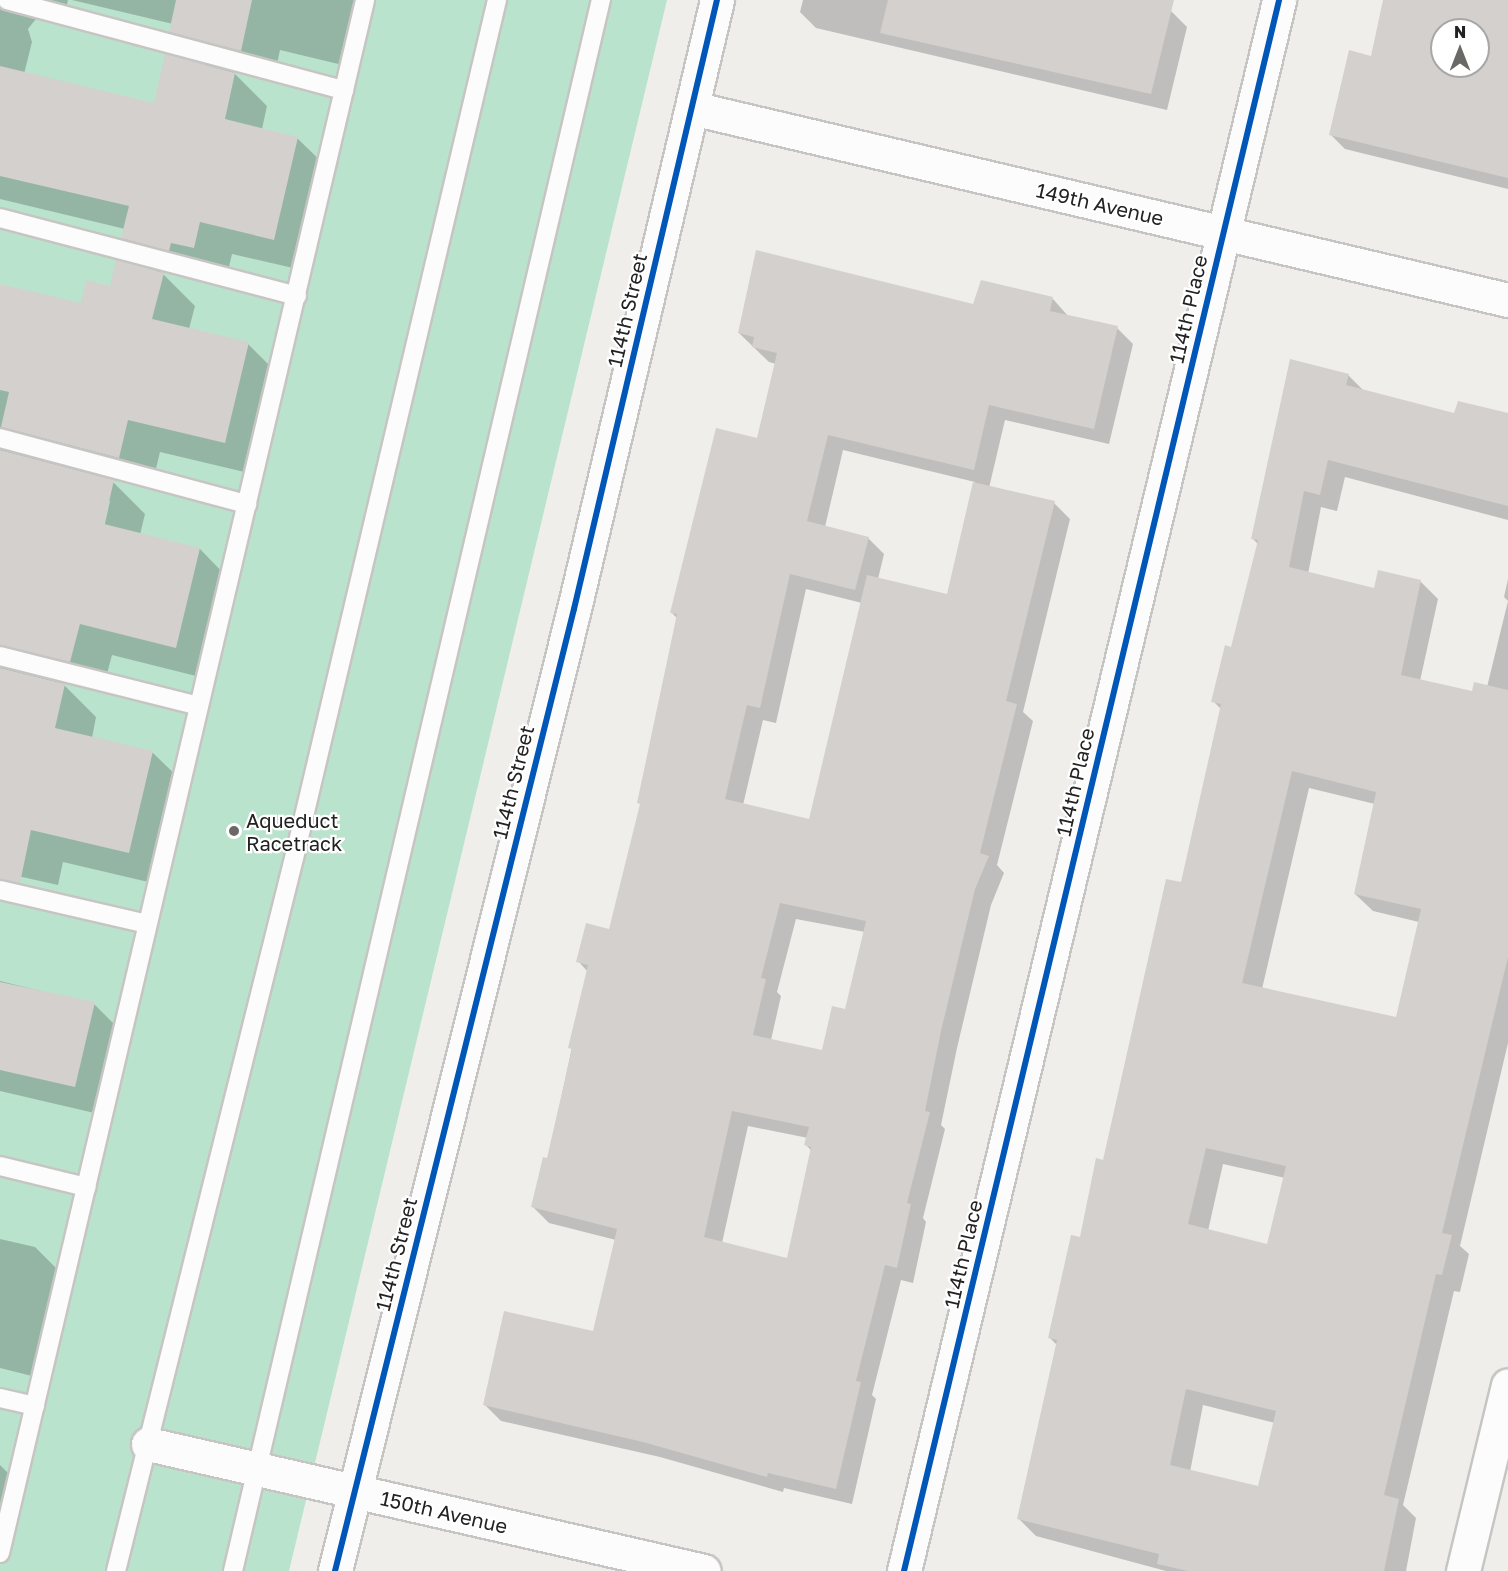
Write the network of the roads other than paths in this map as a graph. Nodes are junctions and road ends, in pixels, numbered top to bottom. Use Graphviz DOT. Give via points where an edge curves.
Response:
graph roads {
  1 [pos="7,0"];
  2 [pos="365,0"];
  3 [pos="497,0"];
  4 [pos="600,0"];
  5 [pos="717,0"];
  6 [pos="1279,0"];
  7 [pos="344,90"];
  8 [pos="692,108"];
  9 [pos="0,218"];
  10 [pos="1223,233"];
  11 [pos="297,296"];
  12 [pos="1508,300"];
  13 [pos="0,438"];
  14 [pos="248,504"];
  15 [pos="0,656"];
  16 [pos="199,706"];
  17 [pos="0,890"];
  18 [pos="147,924"];
  19 [pos="0,1166"];
  20 [pos="86,1187"];
  21 [pos="1508,1385"];
  22 [pos="0,1398"];
  23 [pos="36,1406"];
  24 [pos="148,1444"];
  25 [pos="256,1469"];
  26 [pos="353,1491"];
  27 [pos="0,1553"];
  28 [pos="116,1571"];
  29 [pos="233,1571"];
  30 [pos="335,1571"];
  31 [pos="704,1571"];
  32 [pos="904,1571"];
  33 [pos="1463,1571"];
  1 -- 7 [label="lane"];
  2 -- 7 [label="lane"];
  3 -- 24 [label="lane" via="297,846"];
  4 -- 25 [label="lane"];
  5 -- 8 [label="street, 114th Street"];
  6 -- 10 [label="street, 114th Place"];
  7 -- 11 [label="lane"];
  8 -- 10 [label="street, 149th Avenue"];
  8 -- 26 [label="street, 114th Street" via="574,609"];
  9 -- 11 [label="lane"];
  10 -- 12 [label="street, 149th Avenue"];
  10 -- 32 [label="street, 114th Place"];
  11 -- 14 [label="lane"];
  13 -- 14 [label="lane"];
  14 -- 16 [label="lane"];
  15 -- 16 [label="lane"];
  16 -- 18 [label="lane"];
  17 -- 18 [label="lane"];
  18 -- 20 [label="lane"];
  19 -- 20 [label="lane"];
  20 -- 23 [label="lane"];
  21 -- 33 [label="street"];
  22 -- 23 [label="lane"];
  23 -- 27 [label="lane"];
  24 -- 25 [label="street, 150th Avenue"];
  24 -- 28 [label="lane"];
  25 -- 26 [label="street, 150th Avenue"];
  25 -- 29 [label="lane"];
  26 -- 30 [label="street, 114th Street"];
  26 -- 31 [label="street, 150th Avenue"];
}
